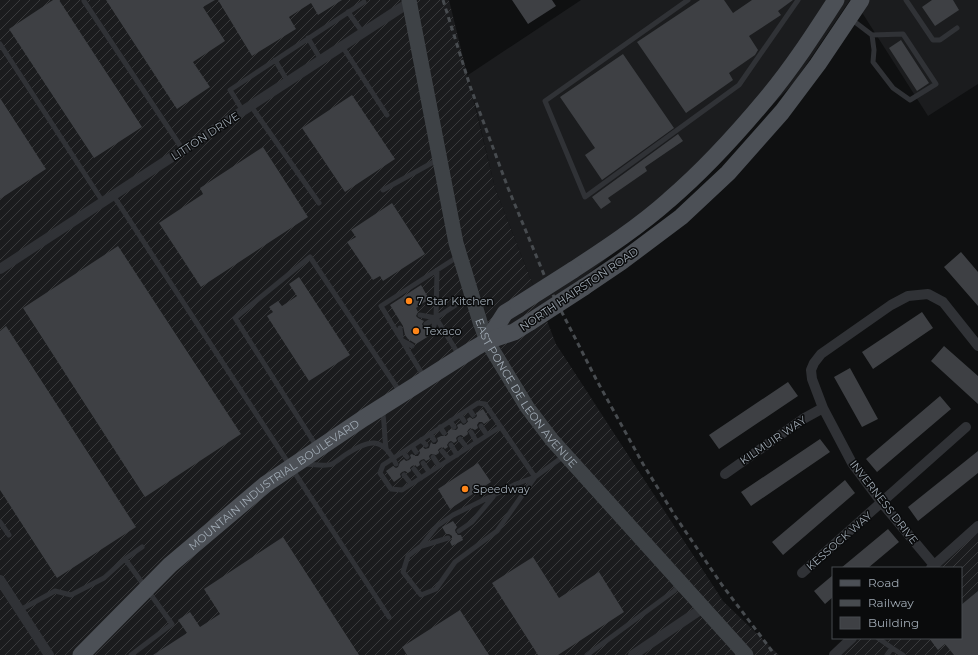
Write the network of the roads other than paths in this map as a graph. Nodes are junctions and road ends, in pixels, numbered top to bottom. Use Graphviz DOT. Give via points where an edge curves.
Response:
graph roads {
  1 [pos="688,0"];
  2 [pos="798,0"];
  3 [pos="836,0"];
  4 [pos="861,0"];
  5 [pos="906,0"];
  6 [pos="84,1"];
  7 [pos="409,1"];
  8 [pos="364,2"];
  9 [pos="348,12"];
  10 [pos="849,17"];
  11 [pos="956,28"];
  12 [pos="363,33"];
  13 [pos="872,35"];
  14 [pos="308,38"];
  15 [pos="0,44"];
  16 [pos="342,46"];
  17 [pos="275,60"];
  18 [pos="321,60"];
  19 [pos="288,82"];
  20 [pos="247,108"];
  21 [pos="387,115"];
  22 [pos="183,150"];
  23 [pos="440,158"];
  24 [pos="383,190"];
  25 [pos="113,195"];
  26 [pos="102,202"];
  27 [pos="319,203"];
  28 [pos="460,256"];
  29 [pos="0,269"];
  30 [pos="437,270"];
  31 [pos="472,294"];
  32 [pos="420,315"];
  33 [pos="436,318"];
  34 [pos="426,324"];
  35 [pos="400,328"];
  36 [pos="432,334"];
  37 [pos="404,339"];
  38 [pos="487,341"];
  39 [pos="412,346"];
  40 [pos="978,346"];
  41 [pos="461,357"];
  42 [pos="426,379"];
  43 [pos="402,394"];
  44 [pos="381,407"];
  45 [pos="823,408"];
  46 [pos="469,409"];
  47 [pos="460,415"];
  48 [pos="473,415"];
  49 [pos="450,421"];
  50 [pos="464,421"];
  51 [pos="481,426"];
  52 [pos="500,426"];
  53 [pos="440,427"];
  54 [pos="966,427"];
  55 [pos="454,428"];
  56 [pos="471,432"];
  57 [pos="430,434"];
  58 [pos="444,434"];
  59 [pos="487,435"];
  60 [pos="460,439"];
  61 [pos="421,440"];
  62 [pos="434,440"];
  63 [pos="476,442"];
  64 [pos="426,445"];
  65 [pos="451,445"];
  66 [pos="412,446"];
  67 [pos="386,448"];
  68 [pos="467,448"];
  69 [pos="318,449"];
  70 [pos="442,451"];
  71 [pos="403,452"];
  72 [pos="416,452"];
  73 [pos="457,454"];
  74 [pos="566,455"];
  75 [pos="407,457"];
  76 [pos="433,457"];
  77 [pos="393,458"];
  78 [pos="449,459"];
  79 [pos="423,463"];
  80 [pos="396,464"];
  81 [pos="294,465"];
  82 [pos="439,466"];
  83 [pos="414,469"];
  84 [pos="429,472"];
  85 [pos="725,474"];
  86 [pos="404,475"];
  87 [pos="535,477"];
  88 [pos="420,478"];
  89 [pos="411,484"];
  90 [pos="494,494"];
  91 [pos="882,503"];
  92 [pos="0,522"];
  93 [pos="977,527"];
  94 [pos="459,531"];
  95 [pos="9,535"];
  96 [pos="448,538"];
  97 [pos="421,546"];
  98 [pos="142,547"];
  99 [pos="124,559"];
  100 [pos="933,567"];
  101 [pos="802,573"];
  102 [pos="0,580"];
  103 [pos="680,583"];
  104 [pos="147,589"];
  105 [pos="703,608"];
  106 [pos="20,610"];
  107 [pos="389,618"];
  108 [pos="851,639"];
  109 [pos="879,639"];
  110 [pos="892,648"];
  111 [pos="49,655"];
  112 [pos="81,655"];
  113 [pos="131,655"];
  114 [pos="587,655"];
  115 [pos="633,655"];
  116 [pos="746,655"];
  117 [pos="834,655"];
  118 [pos="887,655"];
  119 [pos="903,655"];
  1 -- 2 [label="lane" via="545,101 585,197 739,85"];
  3 -- 38 [label="main road, NORTH HAIRSTON ROAD, bridge" via="766,99 713,158 668,201 609,246 505,313"];
  4 -- 10 [label="main road, NORTH HAIRSTON ROAD"];
  5 -- 11 [label="lane" via="933,40 940,40"];
  6 -- 22 [label="lane"];
  7 -- 12 [label="street, LITTON DRIVE"];
  7 -- 23 [label="main road, EAST PONCE DE LEON AVENUE"];
  8 -- 9 [label="lane"];
  9 -- 12 [label="lane"];
  9 -- 14 [label="lane"];
  10 -- 13 [label="lane"];
  10 -- 38 [label="main road, NORTH HAIRSTON ROAD, bridge" via="782,112 728,173 681,217 621,262 530,322 514,332"];
  12 -- 16 [label="street, LITTON DRIVE"];
  13 -- 13 [label="lane" via="873,62 893,88 910,100 936,84 903,34"];
  14 -- 17 [label="lane"];
  14 -- 18 [label="lane"];
  15 -- 26 [label="lane"];
  16 -- 18 [label="street, LITTON DRIVE"];
  16 -- 21 [label="lane"];
  17 -- 19 [label="lane"];
  17 -- 20 [label="lane" via="230,90"];
  18 -- 19 [label="street, LITTON DRIVE"];
  19 -- 20 [label="street, LITTON DRIVE"];
  20 -- 22 [label="street, LITTON DRIVE"];
  20 -- 27 [label="lane"];
  22 -- 25 [label="street, LITTON DRIVE"];
  23 -- 24 [label="lane"];
  23 -- 28 [label="main road, EAST PONCE DE LEON AVENUE"];
  25 -- 26 [label="street, LITTON DRIVE"];
  25 -- 81 [label="lane"];
  26 -- 29 [label="street, LITTON DRIVE"];
  28 -- 30 [label="lane"];
  28 -- 31 [label="main road, EAST PONCE DE LEON AVENUE"];
  30 -- 33 [label="lane"];
  30 -- 37 [label="lane" via="381,306"];
  31 -- 33 [label="lane"];
  31 -- 38 [label="main road, EAST PONCE DE LEON AVENUE"];
  32 -- 33 [label="lane"];
  33 -- 34 [label="lane"];
  33 -- 36 [label="lane"];
  33 -- 41 [label="lane"];
  35 -- 37 [label="lane"];
  37 -- 39 [label="lane"];
  37 -- 42 [label="lane"];
  38 -- 41 [label="main road, MOUNTAIN INDUSTRIAL BOULEVARD"];
  38 -- 74 [label="main road, EAST PONCE DE LEON AVENUE" via="527,406"];
  40 -- 45 [label="street, INVERNESS DRIVE" via="943,302 928,294 908,296 821,354 814,363 811,370 812,380"];
  41 -- 42 [label="main road, MOUNTAIN INDUSTRIAL BOULEVARD"];
  42 -- 43 [label="main road, MOUNTAIN INDUSTRIAL BOULEVARD"];
  43 -- 44 [label="main road, MOUNTAIN INDUSTRIAL BOULEVARD"];
  43 -- 69 [label="lane" via="310,257 235,318"];
  44 -- 67 [label="lane" via="385,422"];
  44 -- 69 [label="main road, MOUNTAIN INDUSTRIAL BOULEVARD"];
  45 -- 85 [label="street, KILMUIR WAY" via="803,419"];
  45 -- 91 [label="street, INVERNESS DRIVE" via="852,464"];
  46 -- 47 [label="lane"];
  46 -- 48 [label="lane"];
  46 -- 52 [label="lane" via="478,403 485,404"];
  47 -- 49 [label="lane"];
  47 -- 50 [label="lane"];
  49 -- 53 [label="lane"];
  49 -- 55 [label="lane"];
  51 -- 59 [label="lane"];
  52 -- 59 [label="lane"];
  52 -- 87 [label="lane"];
  53 -- 57 [label="lane"];
  53 -- 58 [label="lane"];
  54 -- 91 [label="street, KESSOCK WAY"];
  56 -- 63 [label="lane"];
  57 -- 61 [label="lane"];
  57 -- 62 [label="lane"];
  59 -- 63 [label="lane"];
  60 -- 68 [label="lane"];
  61 -- 64 [label="lane"];
  61 -- 66 [label="lane"];
  63 -- 68 [label="lane"];
  65 -- 73 [label="lane"];
  66 -- 71 [label="lane"];
  66 -- 72 [label="lane"];
  67 -- 77 [label="lane"];
  67 -- 81 [label="lane" via="367,443 331,465"];
  68 -- 73 [label="lane"];
  69 -- 81 [label="main road, MOUNTAIN INDUSTRIAL BOULEVARD"];
  70 -- 78 [label="lane"];
  71 -- 75 [label="lane"];
  71 -- 77 [label="lane"];
  73 -- 78 [label="lane"];
  74 -- 87 [label="lane"];
  74 -- 103 [label="main road, EAST PONCE DE LEON AVENUE"];
  76 -- 82 [label="lane"];
  77 -- 80 [label="lane"];
  77 -- 89 [label="lane" via="383,465 380,473 392,489 402,490"];
  78 -- 82 [label="lane"];
  79 -- 84 [label="lane"];
  81 -- 104 [label="main road, MOUNTAIN INDUSTRIAL BOULEVARD" via="266,484 170,565"];
  81 -- 107 [label="lane"];
  82 -- 84 [label="lane"];
  83 -- 88 [label="lane"];
  84 -- 88 [label="lane"];
  86 -- 89 [label="lane"];
  87 -- 90 [label="lane"];
  87 -- 97 [label="lane" via="498,531 454,562 436,589 421,595 403,572 408,556"];
  88 -- 89 [label="lane"];
  90 -- 94 [label="lane" via="472,522"];
  90 -- 97 [label="lane" via="437,526"];
  91 -- 100 [label="street, INVERNESS DRIVE"];
  91 -- 101 [label="street, KESSOCK WAY"];
  92 -- 95 [label="lane"];
  93 -- 100 [label="street"];
  96 -- 97 [label="lane"];
  98 -- 99 [label="lane"];
  99 -- 104 [label="lane"];
  99 -- 106 [label="lane" via="104,578 71,595 55,591"];
  102 -- 106 [label="street"];
  103 -- 105 [label="main road, EAST PONCE DE LEON AVENUE"];
  103 -- 114 [label="lane" via="674,591"];
  104 -- 112 [label="main road, MOUNTAIN INDUSTRIAL BOULEVARD"];
  104 -- 113 [label="lane" via="172,624"];
  105 -- 115 [label="street"];
  105 -- 116 [label="main road, EAST PONCE DE LEON AVENUE"];
  106 -- 111 [label="street"];
  108 -- 117 [label="street"];
  109 -- 110 [label="lane"];
  110 -- 118 [label="lane"];
  110 -- 119 [label="lane"];
}
